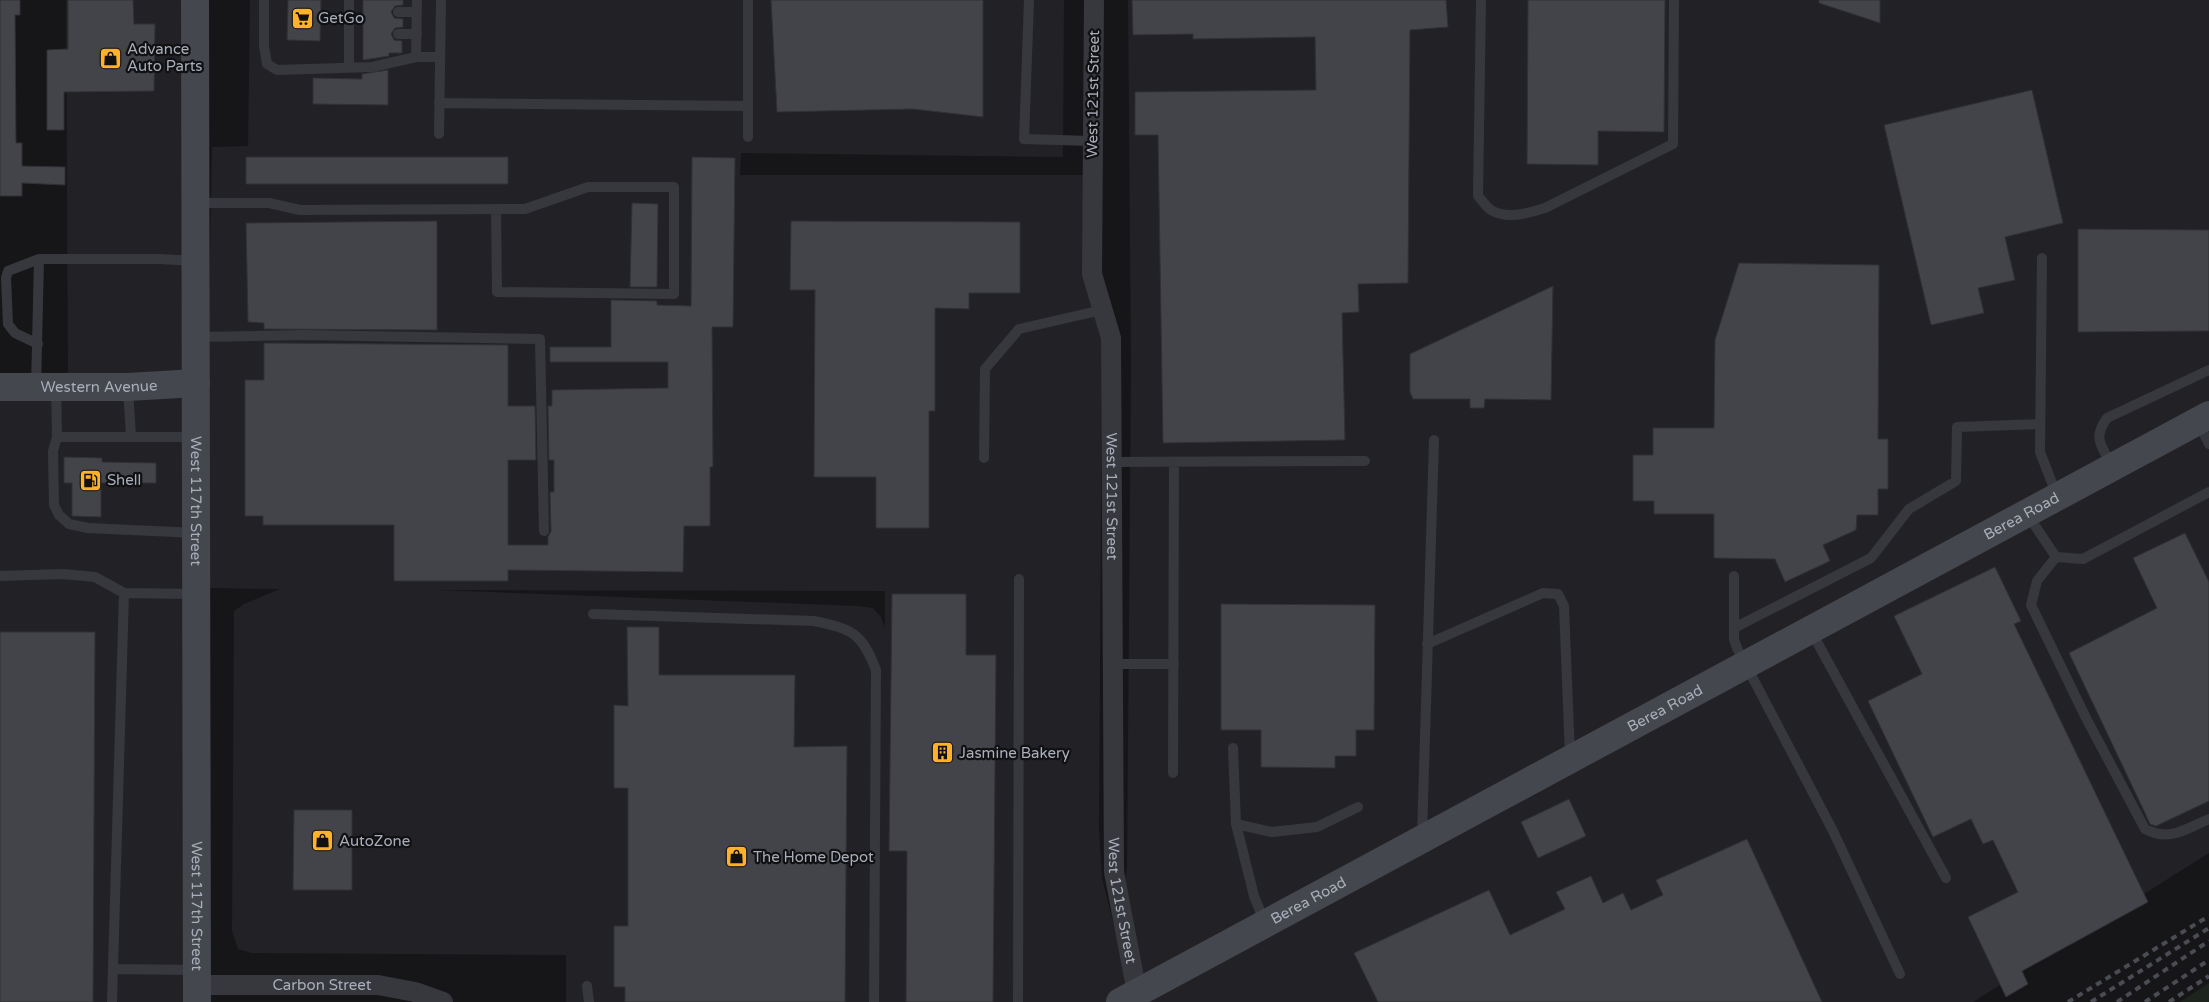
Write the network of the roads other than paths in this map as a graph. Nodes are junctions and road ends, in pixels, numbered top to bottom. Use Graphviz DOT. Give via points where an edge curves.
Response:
graph roads {
  1 [pos="187,0"];
  2 [pos="195,0"];
  3 [pos="264,0"];
  4 [pos="417,0"];
  5 [pos="441,0"];
  6 [pos="748,0"];
  7 [pos="1029,0"];
  8 [pos="1094,0"];
  9 [pos="1481,0"];
  10 [pos="1674,0"];
  11 [pos="353,7"];
  12 [pos="398,12"];
  13 [pos="417,12"];
  14 [pos="349,33"];
  15 [pos="361,34"];
  16 [pos="398,34"];
  17 [pos="417,34"];
  18 [pos="416,57"];
  19 [pos="440,57"];
  20 [pos="349,67"];
  21 [pos="439,103"];
  22 [pos="748,106"];
  23 [pos="439,134"];
  24 [pos="748,137"];
  25 [pos="1092,141"];
  26 [pos="195,203"];
  27 [pos="496,210"];
  28 [pos="2042,258"];
  29 [pos="39,259"];
  30 [pos="195,262"];
  31 [pos="1102,310"];
  32 [pos="196,337"];
  33 [pos="38,344"];
  34 [pos="2209,370"];
  35 [pos="196,384"];
  36 [pos="46,386"];
  37 [pos="128,386"];
  38 [pos="0,387"];
  39 [pos="2040,424"];
  40 [pos="2205,427"];
  41 [pos="57,437"];
  42 [pos="131,437"];
  43 [pos="196,437"];
  44 [pos="1434,440"];
  45 [pos="984,458"];
  46 [pos="1365,461"];
  47 [pos="1111,462"];
  48 [pos="1174,462"];
  49 [pos="2112,467"];
  50 [pos="2209,492"];
  51 [pos="2058,497"];
  52 [pos="2027,514"];
  53 [pos="544,531"];
  54 [pos="197,533"];
  55 [pos="2056,557"];
  56 [pos="0,576"];
  57 [pos="1734,576"];
  58 [pos="1019,579"];
  59 [pos="124,593"];
  60 [pos="197,594"];
  61 [pos="594,614"];
  62 [pos="1734,628"];
  63 [pos="1810,630"];
  64 [pos="1427,644"];
  65 [pos="1112,664"];
  66 [pos="1174,664"];
  67 [pos="1745,665"];
  68 [pos="1233,748"];
  69 [pos="1571,759"];
  70 [pos="1173,773"];
  71 [pos="1358,806"];
  72 [pos="2209,819"];
  73 [pos="1236,824"];
  74 [pos="1422,840"];
  75 [pos="1946,878"];
  76 [pos="1265,924"];
  77 [pos="113,969"];
  78 [pos="1900,974"];
  79 [pos="198,986"];
  80 [pos="588,986"];
  81 [pos="1129,998"];
  82 [pos="112,1002"];
  83 [pos="443,1002"];
  84 [pos="589,1002"];
  85 [pos="874,1002"];
  86 [pos="1018,1002"];
  1 -- 2 [label="lane"];
  2 -- 26 [label="main road, West 117th Street"];
  3 -- 20 [label="lane" via="267,64 277,70"];
  4 -- 13 [label="lane"];
  5 -- 19 [label="lane"];
  6 -- 22 [label="lane"];
  7 -- 25 [label="lane" via="1024,139"];
  8 -- 25 [label="street, West 121st Street"];
  9 -- 10 [label="lane" via="1478,196 1490,210 1505,215 1545,208 1673,144"];
  11 -- 14 [label="lane"];
  12 -- 13 [label="lane"];
  13 -- 17 [label="lane"];
  14 -- 15 [label="lane"];
  14 -- 20 [label="lane"];
  16 -- 17 [label="lane"];
  17 -- 18 [label="lane"];
  18 -- 19 [label="lane"];
  18 -- 20 [label="lane" via="372,67"];
  19 -- 21 [label="lane"];
  21 -- 22 [label="lane"];
  21 -- 23 [label="lane"];
  22 -- 24 [label="lane"];
  25 -- 31 [label="street, West 121st Street" via="1092,274"];
  26 -- 27 [label="lane" via="269,203 300,210"];
  26 -- 30 [label="main road, West 117th Street"];
  27 -- 27 [label="lane" via="525,209 588,187 674,187 674,294 497,292"];
  28 -- 39 [label="lane"];
  29 -- 30 [label="lane"];
  29 -- 33 [label="lane"];
  29 -- 33 [label="lane" via="8,271 6,278 8,324 15,333"];
  30 -- 32 [label="main road, West 117th Street"];
  31 -- 45 [label="lane" via="1019,329 985,369"];
  31 -- 47 [label="street, West 121st Street" via="1110,338"];
  32 -- 35 [label="main road, West 117th Street"];
  32 -- 53 [label="lane" via="303,335 540,339"];
  33 -- 36 [label="lane"];
  34 -- 49 [label="lane" via="2107,418 2098,429 2098,440"];
  35 -- 37 [label="main road, Western Avenue"];
  35 -- 43 [label="main road, West 117th Street"];
  36 -- 37 [label="main road, Western Avenue"];
  36 -- 38 [label="main road, Western Avenue"];
  36 -- 41 [label="lane"];
  37 -- 42 [label="lane"];
  39 -- 51 [label="lane" via="2040,452"];
  39 -- 62 [label="lane" via="1957,427 1956,480 1909,509 1871,558"];
  40 -- 49 [label="main road, Berea Road"];
  41 -- 42 [label="lane"];
  41 -- 54 [label="lane" via="53,451 54,505 59,515 70,524 88,528"];
  42 -- 43 [label="lane"];
  43 -- 54 [label="main road, West 117th Street"];
  44 -- 64 [label="lane"];
  46 -- 48 [label="lane"];
  47 -- 48 [label="lane"];
  47 -- 65 [label="street, West 121st Street"];
  48 -- 66 [label="lane"];
  49 -- 51 [label="main road, Berea Road"];
  50 -- 55 [label="lane" via="2083,559"];
  51 -- 52 [label="main road, Berea Road"];
  52 -- 55 [label="lane"];
  52 -- 63 [label="main road, Berea Road"];
  54 -- 60 [label="main road, West 117th Street"];
  55 -- 72 [label="lane" via="2037,581 2031,605 2145,829 2157,835 2172,835"];
  56 -- 59 [label="lane" via="64,574 94,577"];
  57 -- 62 [label="lane"];
  58 -- 86 [label="lane"];
  59 -- 60 [label="lane"];
  59 -- 77 [label="lane"];
  60 -- 79 [label="main road, West 117th Street"];
  61 -- 85 [label="lane" via="814,621 844,627 869,651 876,670"];
  62 -- 67 [label="lane" via="1736,648"];
  63 -- 67 [label="main road, Berea Road"];
  63 -- 75 [label="lane"];
  64 -- 69 [label="lane" via="1543,593 1558,594 1564,606"];
  64 -- 74 [label="lane"];
  65 -- 66 [label="lane"];
  65 -- 81 [label="street, West 121st Street" via="1114,872"];
  66 -- 70 [label="lane"];
  67 -- 69 [label="main road, Berea Road"];
  67 -- 78 [label="lane" via="1832,831"];
  68 -- 73 [label="lane"];
  69 -- 74 [label="main road, Berea Road"];
  71 -- 73 [label="lane" via="1317,827 1272,832"];
  73 -- 76 [label="lane" via="1254,896"];
  74 -- 76 [label="main road, Berea Road"];
  76 -- 81 [label="main road, Berea Road"];
  77 -- 79 [label="lane"];
  77 -- 82 [label="lane"];
  79 -- 83 [label="street, Carbon Street" via="378,985 415,992"];
  80 -- 84 [label="lane"];
}
